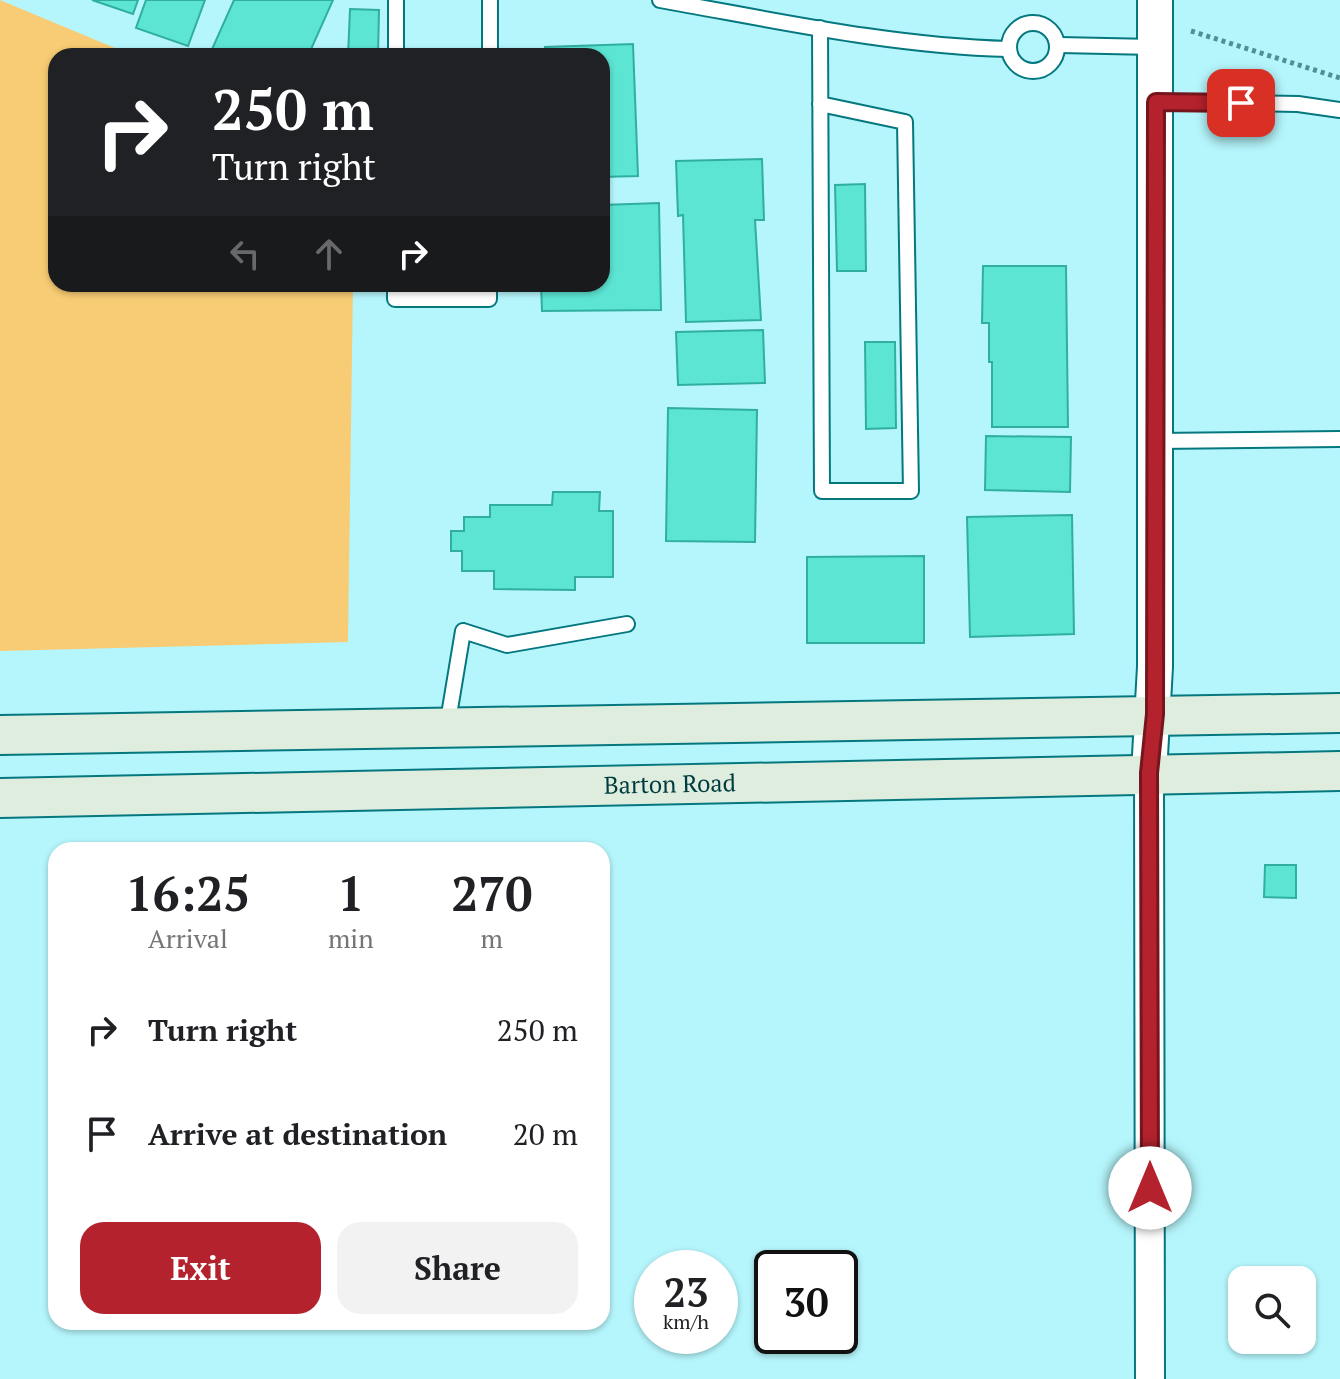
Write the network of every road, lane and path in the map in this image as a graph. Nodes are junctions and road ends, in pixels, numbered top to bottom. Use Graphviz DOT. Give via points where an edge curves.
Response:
graph roads {
  1 [pos="396,0"];
  2 [pos="490,0"];
  3 [pos="660,0"];
  4 [pos="1155,0"];
  5 [pos="820,28"];
  6 [pos="1191,31"];
  7 [pos="1059,45"];
  8 [pos="1155,47"];
  9 [pos="396,48"];
  10 [pos="490,48"];
  11 [pos="1008,49"];
  12 [pos="1340,78"];
  13 [pos="1156,102"];
  14 [pos="820,104"];
  15 [pos="1340,110"];
  16 [pos="395,292"];
  17 [pos="489,292"];
  18 [pos="1340,439"];
  19 [pos="1157,441"];
  20 [pos="627,624"];
  21 [pos="1340,713"];
  22 [pos="1155,714"];
  23 [pos="447,728"];
  24 [pos="0,735"];
  25 [pos="1340,771"];
  26 [pos="1149,773"];
  27 [pos="0,798"];
  28 [pos="1150,1379"];
  1 -- 9 [label="lane"];
  2 -- 10 [label="lane"];
  3 -- 5 [label="lane"];
  4 -- 8 [label="street"];
  5 -- 11 [label="lane"];
  5 -- 14 [label="lane"];
  6 -- 12 [label="path"];
  7 -- 8 [label="lane"];
  7 -- 11 [label="lane" via="1054,61 1038,71 1020,67"];
  7 -- 11 [label="lane" via="1053,31 1035,22 1018,28"];
  8 -- 13 [label="street"];
  13 -- 15 [label="lane" via="1298,104"];
  13 -- 19 [label="street"];
  14 -- 14 [label="lane" via="822,491 911,491 905,122"];
  16 -- 17 [label="lane" via="395,299 489,299"];
  18 -- 19 [label="lane"];
  19 -- 22 [label="street"];
  20 -- 23 [label="lane" via="507,645 463,631"];
  21 -- 22 [label="main road"];
  22 -- 23 [label="main road"];
  22 -- 26 [label="street"];
  23 -- 24 [label="main road"];
  25 -- 26 [label="main road, Barton Road"];
  26 -- 27 [label="main road, Barton Road"];
  26 -- 28 [label="street"];
}
